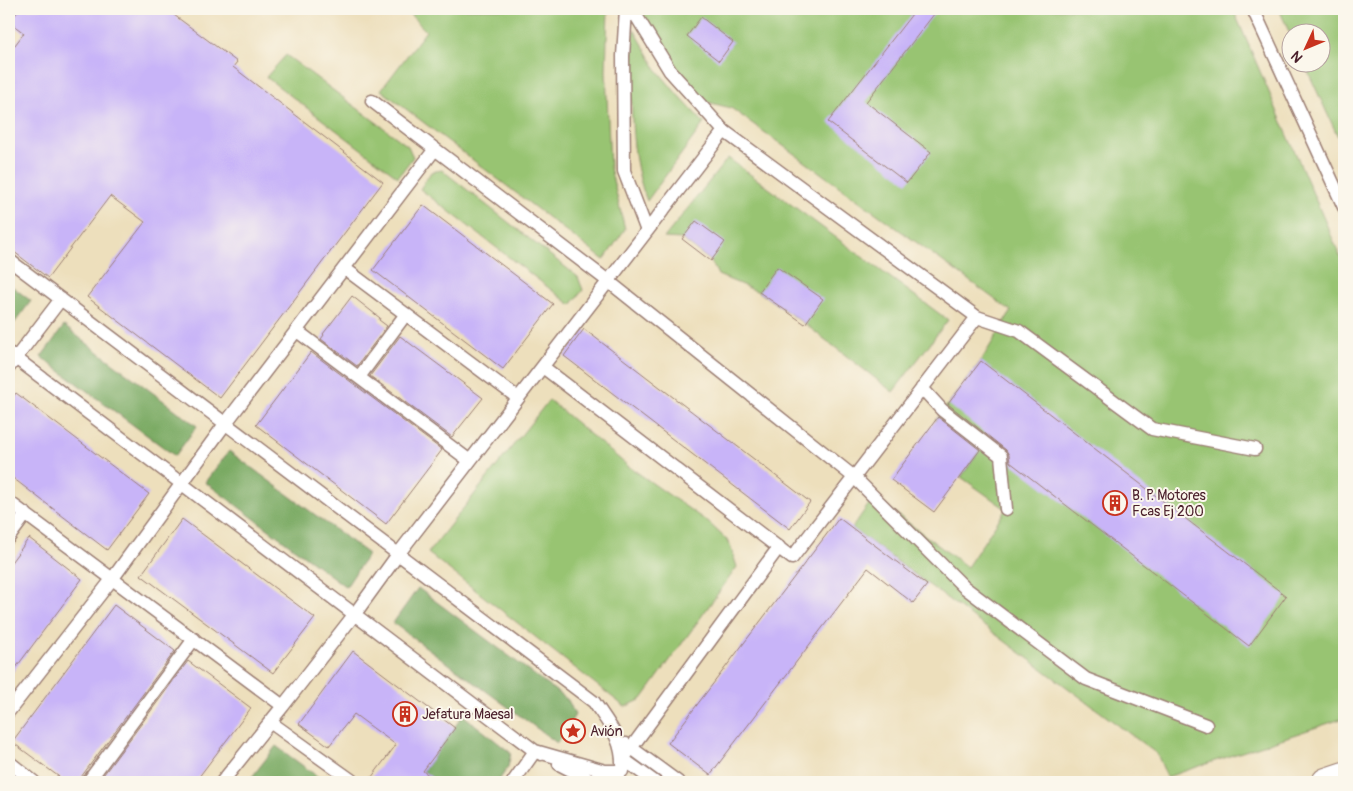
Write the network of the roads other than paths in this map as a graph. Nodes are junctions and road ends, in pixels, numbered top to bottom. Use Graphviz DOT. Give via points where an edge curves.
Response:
graph roads {
  1 [pos="626,9"];
  2 [pos="632,9"];
  3 [pos="1253,9"];
  4 [pos="372,102"];
  5 [pos="724,131"];
  6 [pos="435,149"];
  7 [pos="1344,207"];
  8 [pos="647,231"];
  9 [pos="9,260"];
  10 [pos="344,268"];
  11 [pos="608,281"];
  12 [pos="61,299"];
  13 [pos="406,314"];
  14 [pos="977,317"];
  15 [pos="297,331"];
  16 [pos="11,359"];
  17 [pos="543,367"];
  18 [pos="359,377"];
  19 [pos="922,388"];
  20 [pos="518,398"];
  21 [pos="225,424"];
  22 [pos="1255,449"];
  23 [pos="470,461"];
  24 [pos="854,477"];
  25 [pos="181,484"];
  26 [pos="9,502"];
  27 [pos="1006,509"];
  28 [pos="26,514"];
  29 [pos="9,537"];
  30 [pos="779,547"];
  31 [pos="399,554"];
  32 [pos="112,578"];
  33 [pos="354,615"];
  34 [pos="194,639"];
  35 [pos="283,706"];
  36 [pos="9,711"];
  37 [pos="270,722"];
  38 [pos="1206,725"];
  39 [pos="619,739"];
  40 [pos="535,751"];
  41 [pos="623,759"];
  42 [pos="9,762"];
  43 [pos="603,770"];
  44 [pos="1344,776"];
  45 [pos="34,782"];
  46 [pos="88,782"];
  47 [pos="222,782"];
  48 [pos="354,782"];
  49 [pos="513,782"];
  50 [pos="593,782"];
  51 [pos="620,782"];
  52 [pos="655,782"];
  53 [pos="678,782"];
  54 [pos="1326,782"];
  1 -- 8 [label="lane" via="624,170"];
  2 -- 5 [label="lane" via="670,71"];
  3 -- 7 [label="lane"];
  4 -- 6 [label="lane"];
  5 -- 8 [label="lane"];
  5 -- 14 [label="lane"];
  6 -- 10 [label="lane"];
  6 -- 11 [label="lane"];
  8 -- 11 [label="lane"];
  9 -- 12 [label="lane"];
  10 -- 13 [label="lane"];
  10 -- 15 [label="lane"];
  11 -- 17 [label="lane"];
  11 -- 24 [label="lane"];
  12 -- 16 [label="lane"];
  12 -- 21 [label="lane"];
  13 -- 18 [label="lane"];
  13 -- 20 [label="lane"];
  14 -- 19 [label="lane"];
  14 -- 22 [label="lane" via="1019,331 1152,429"];
  15 -- 18 [label="lane"];
  15 -- 21 [label="lane"];
  16 -- 25 [label="lane"];
  17 -- 20 [label="lane"];
  17 -- 30 [label="lane"];
  18 -- 23 [label="lane"];
  19 -- 24 [label="lane"];
  19 -- 27 [label="lane" via="942,410 1000,456"];
  20 -- 23 [label="lane"];
  21 -- 25 [label="lane"];
  21 -- 31 [label="lane"];
  23 -- 31 [label="lane"];
  24 -- 30 [label="lane" via="792,558"];
  24 -- 38 [label="lane" via="964,588 1086,679"];
  25 -- 32 [label="lane"];
  25 -- 33 [label="lane"];
  26 -- 28 [label="lane"];
  28 -- 29 [label="lane"];
  28 -- 32 [label="lane"];
  30 -- 41 [label="lane"];
  31 -- 33 [label="lane"];
  31 -- 39 [label="lane" via="594,702"];
  32 -- 34 [label="lane"];
  32 -- 36 [label="lane"];
  33 -- 35 [label="lane"];
  33 -- 40 [label="lane"];
  34 -- 35 [label="lane"];
  34 -- 46 [label="lane"];
  35 -- 37 [label="lane"];
  37 -- 47 [label="lane"];
  37 -- 48 [label="lane"];
  39 -- 41 [label="lane"];
  39 -- 53 [label="lane"];
  40 -- 43 [label="lane"];
  40 -- 49 [label="lane"];
  40 -- 50 [label="lane"];
  41 -- 43 [label="lane" via="622,772"];
  41 -- 52 [label="lane"];
  42 -- 45 [label="lane"];
  43 -- 50 [label="lane"];
  43 -- 51 [label="lane"];
  44 -- 54 [label="main road"];
}
